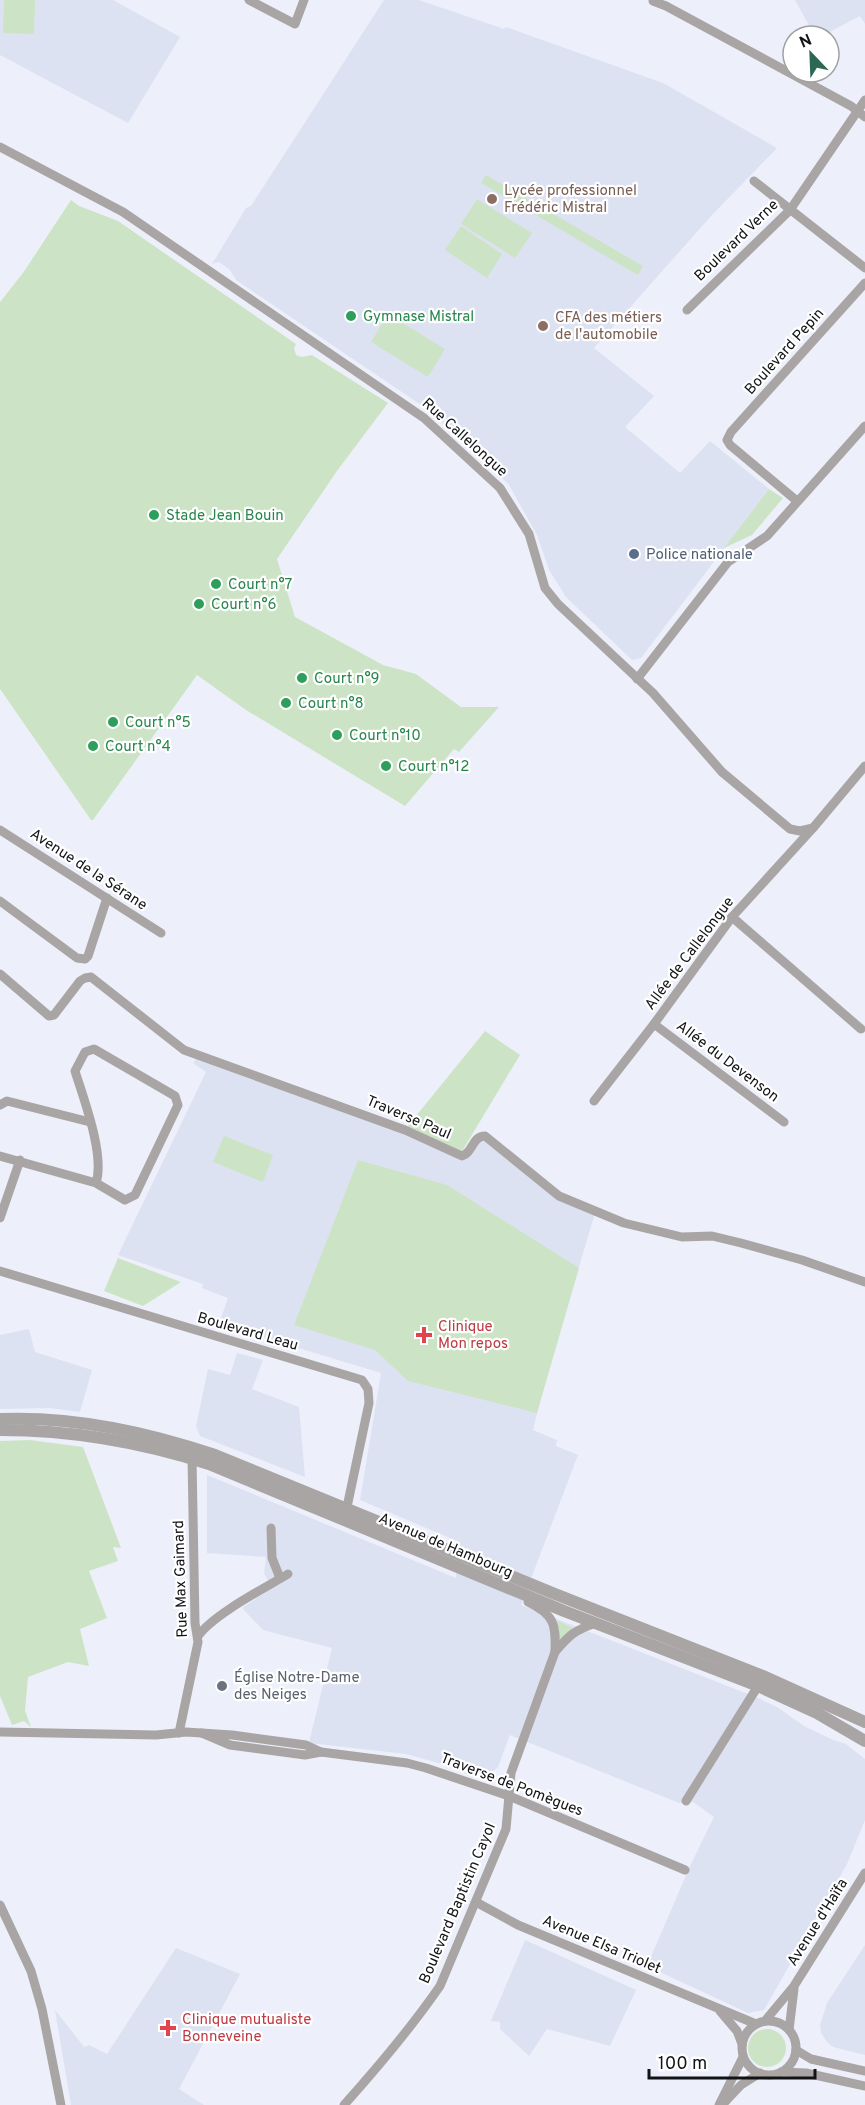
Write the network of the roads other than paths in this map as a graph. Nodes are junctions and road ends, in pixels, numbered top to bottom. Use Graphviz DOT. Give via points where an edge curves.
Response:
graph roads {
  1 [pos="249,0"];
  2 [pos="304,0"];
  3 [pos="653,2"];
  4 [pos="667,3"];
  5 [pos="865,100"];
  6 [pos="861,114"];
  7 [pos="0,147"];
  8 [pos="754,181"];
  9 [pos="790,210"];
  10 [pos="865,268"];
  11 [pos="865,283"];
  12 [pos="687,310"];
  13 [pos="865,426"];
  14 [pos="797,501"];
  15 [pos="637,679"];
  16 [pos="865,766"];
  17 [pos="813,828"];
  18 [pos="0,830"];
  19 [pos="107,898"];
  20 [pos="0,901"];
  21 [pos="732,917"];
  22 [pos="160,933"];
  23 [pos="0,974"];
  24 [pos="654,1024"];
  25 [pos="861,1029"];
  26 [pos="594,1101"];
  27 [pos="0,1105"];
  28 [pos="90,1122"];
  29 [pos="784,1122"];
  30 [pos="0,1156"];
  31 [pos="20,1160"];
  32 [pos="96,1183"];
  33 [pos="0,1218"];
  34 [pos="0,1271"];
  35 [pos="865,1282"];
  36 [pos="0,1419"];
  37 [pos="0,1430"];
  38 [pos="192,1458"];
  39 [pos="346,1507"];
  40 [pos="271,1528"];
  41 [pos="490,1580"];
  42 [pos="596,1623"];
  43 [pos="198,1636"];
  44 [pos="555,1652"];
  45 [pos="758,1686"];
  46 [pos="865,1722"];
  47 [pos="0,1732"];
  48 [pos="179,1732"];
  49 [pos="865,1741"];
  50 [pos="509,1796"];
  51 [pos="686,1801"];
  52 [pos="686,1870"];
  53 [pos="865,1873"];
  54 [pos="476,1902"];
  55 [pos="0,1905"];
  56 [pos="794,1986"];
  57 [pos="718,2010"];
  58 [pos="760,2023"];
  59 [pos="789,2030"];
  60 [pos="742,2044"];
  61 [pos="796,2050"];
  62 [pos="743,2057"];
  63 [pos="865,2071"];
  64 [pos="781,2072"];
  65 [pos="760,2073"];
  66 [pos="865,2086"];
  67 [pos="61,2105"];
  68 [pos="344,2105"];
  69 [pos="720,2105"];
  1 -- 2 [label="street" via="295,24"];
  3 -- 4 [label="street"];
  4 -- 6 [label="street"];
  5 -- 6 [label="street, Boulevard Verne"];
  6 -- 9 [label="street, Boulevard Verne"];
  7 -- 15 [label="street, Rue Callelongue" via="123,212 424,418 500,488 529,534 545,588"];
  8 -- 9 [label="street"];
  9 -- 10 [label="street"];
  9 -- 12 [label="street, Boulevard Verne"];
  11 -- 14 [label="street, Boulevard Pepin" via="727,440"];
  13 -- 14 [label="street"];
  14 -- 15 [label="street" via="759,543 728,562"];
  15 -- 17 [label="street, Rue Callelongue" via="722,772 790,829"];
  16 -- 17 [label="street"];
  17 -- 21 [label="street, Allée de Callelongue"];
  18 -- 19 [label="street, Avenue de la Sérane"];
  19 -- 20 [label="street" via="85,959 77,958"];
  19 -- 22 [label="street, Avenue de la Sérane"];
  21 -- 24 [label="street, Allée de Callelongue"];
  21 -- 25 [label="street"];
  23 -- 35 [label="street, Traverse Paul" via="49,1016 54,1015 80,981 91,977 184,1050 405,1130 462,1156 468,1154 476,1139 485,1136 559,1196 624,1223 682,1237 712,1236 741,1242"];
  24 -- 26 [label="street, Allée de Callelongue"];
  24 -- 29 [label="street, Allée du Devenson"];
  27 -- 28 [label="street" via="7,1101"];
  28 -- 32 [label="street" via="100,1171"];
  28 -- 32 [label="street" via="75,1071 86,1052 94,1049 175,1096 177,1105 135,1195 125,1200"];
  30 -- 31 [label="street"];
  31 -- 32 [label="street"];
  31 -- 33 [label="street"];
  34 -- 39 [label="street, Boulevard Leau" via="362,1380 368,1389 369,1403"];
  36 -- 39 [label="street, Avenue de Hambourg" via="71,1422 133,1432 227,1459"];
  37 -- 38 [label="street, Avenue de Hambourg" via="96,1437"];
  38 -- 41 [label="street, Avenue de Hambourg"];
  38 -- 43 [label="street, Rue Max Gaimard"];
  39 -- 46 [label="street, Avenue de Hambourg" via="763,1676"];
  40 -- 43 [label="street" via="272,1558 284,1576 221,1615"];
  41 -- 42 [label="street, Avenue de Hambourg"];
  41 -- 44 [label="street, Boulevard Baptistin Cayol" via="548,1613 555,1631"];
  42 -- 44 [label="street, Boulevard Baptistin Cayol" via="576,1630"];
  42 -- 45 [label="street, Avenue de Hambourg"];
  43 -- 48 [label="street, Rue Max Gaimard"];
  44 -- 50 [label="street, Boulevard Baptistin Cayol" via="511,1773"];
  45 -- 49 [label="street, Avenue de Hambourg"];
  45 -- 51 [label="street"];
  47 -- 48 [label="street, Traverse de Pomègues"];
  48 -- 50 [label="street, Traverse de Pomègues" via="202,1733 230,1745 407,1763"];
  50 -- 52 [label="street, Traverse de Pomègues"];
  50 -- 54 [label="street, Boulevard Baptistin Cayol" via="506,1829"];
  53 -- 56 [label="street, Avenue d'Haïfa"];
  54 -- 57 [label="street, Avenue Elsa Triolet" via="518,1925"];
  54 -- 68 [label="street, Boulevard Baptistin Cayol" via="440,1986"];
  55 -- 67 [label="street" via="31,1971"];
  56 -- 58 [label="street, Avenue d'Haïfa"];
  56 -- 59 [label="street, Avenue d'Haïfa"];
  57 -- 58 [label="street, Avenue Elsa Triolet"];
  57 -- 60 [label="street, Avenue Elsa Triolet" via="737,2031"];
  58 -- 59 [label="street" via="774,2021"];
  58 -- 60 [label="street" via="746,2032"];
  59 -- 61 [label="street"];
  60 -- 62 [label="street"];
  61 -- 63 [label="street" via="811,2059"];
  61 -- 64 [label="street"];
  62 -- 65 [label="street"];
  62 -- 69 [label="street"];
  64 -- 65 [label="street"];
  64 -- 66 [label="street" via="806,2073"];
  65 -- 69 [label="street"];
}
